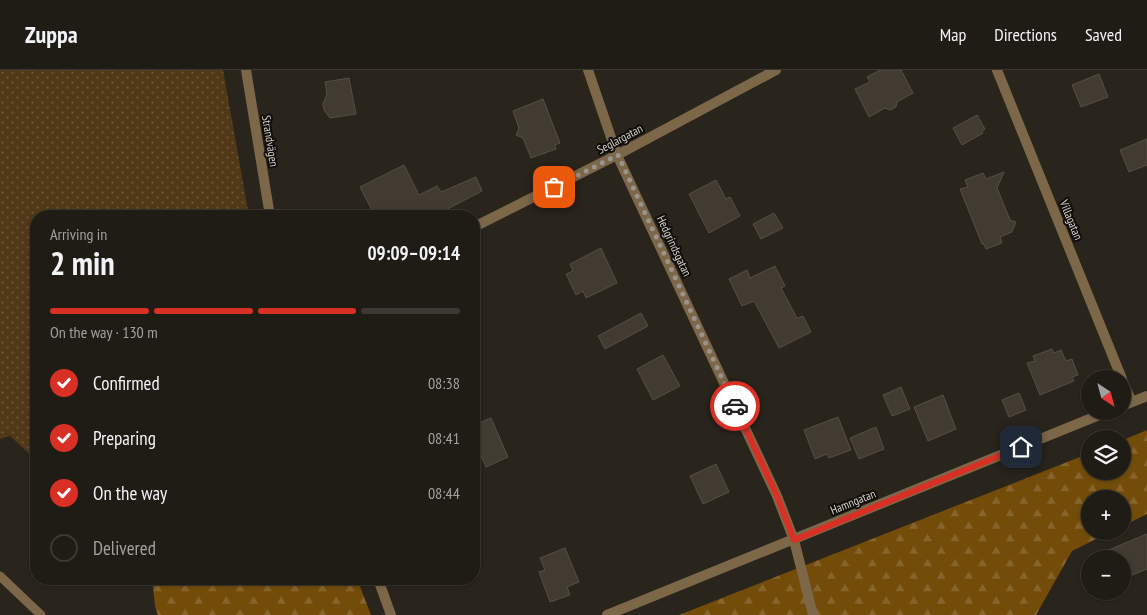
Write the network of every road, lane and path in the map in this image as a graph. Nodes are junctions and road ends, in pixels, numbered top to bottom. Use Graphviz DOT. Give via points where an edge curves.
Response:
graph roads {
  1 [pos="246,70"];
  2 [pos="588,70"];
  3 [pos="776,70"];
  4 [pos="997,70"];
  5 [pos="618,155"];
  6 [pos="269,210"];
  7 [pos="480,224"];
  8 [pos="1118,370"];
  9 [pos="1147,396"];
  10 [pos="1131,402"];
  11 [pos="1087,420"];
  12 [pos="794,540"];
  13 [pos="0,576"];
  14 [pos="380,585"];
  15 [pos="41,615"];
  16 [pos="392,615"];
  17 [pos="607,615"];
  18 [pos="813,615"];
  1 -- 6 [label="street, Strandvägen"];
  2 -- 5 [label="street, Hedgrindsgatan"];
  3 -- 5 [label="street, Seglargatan"];
  4 -- 8 [label="street, Villagatan"];
  5 -- 7 [label="street, Seglargatan"];
  5 -- 12 [label="street, Hedgrindsgatan" via="777,496"];
  9 -- 10 [label="street"];
  11 -- 12 [label="street, Hamngatan"];
  12 -- 17 [label="street, Hamngatan"];
  12 -- 18 [label="street, Hedgrindsgatan"];
  13 -- 15 [label="lane"];
  14 -- 16 [label="street"];
}
